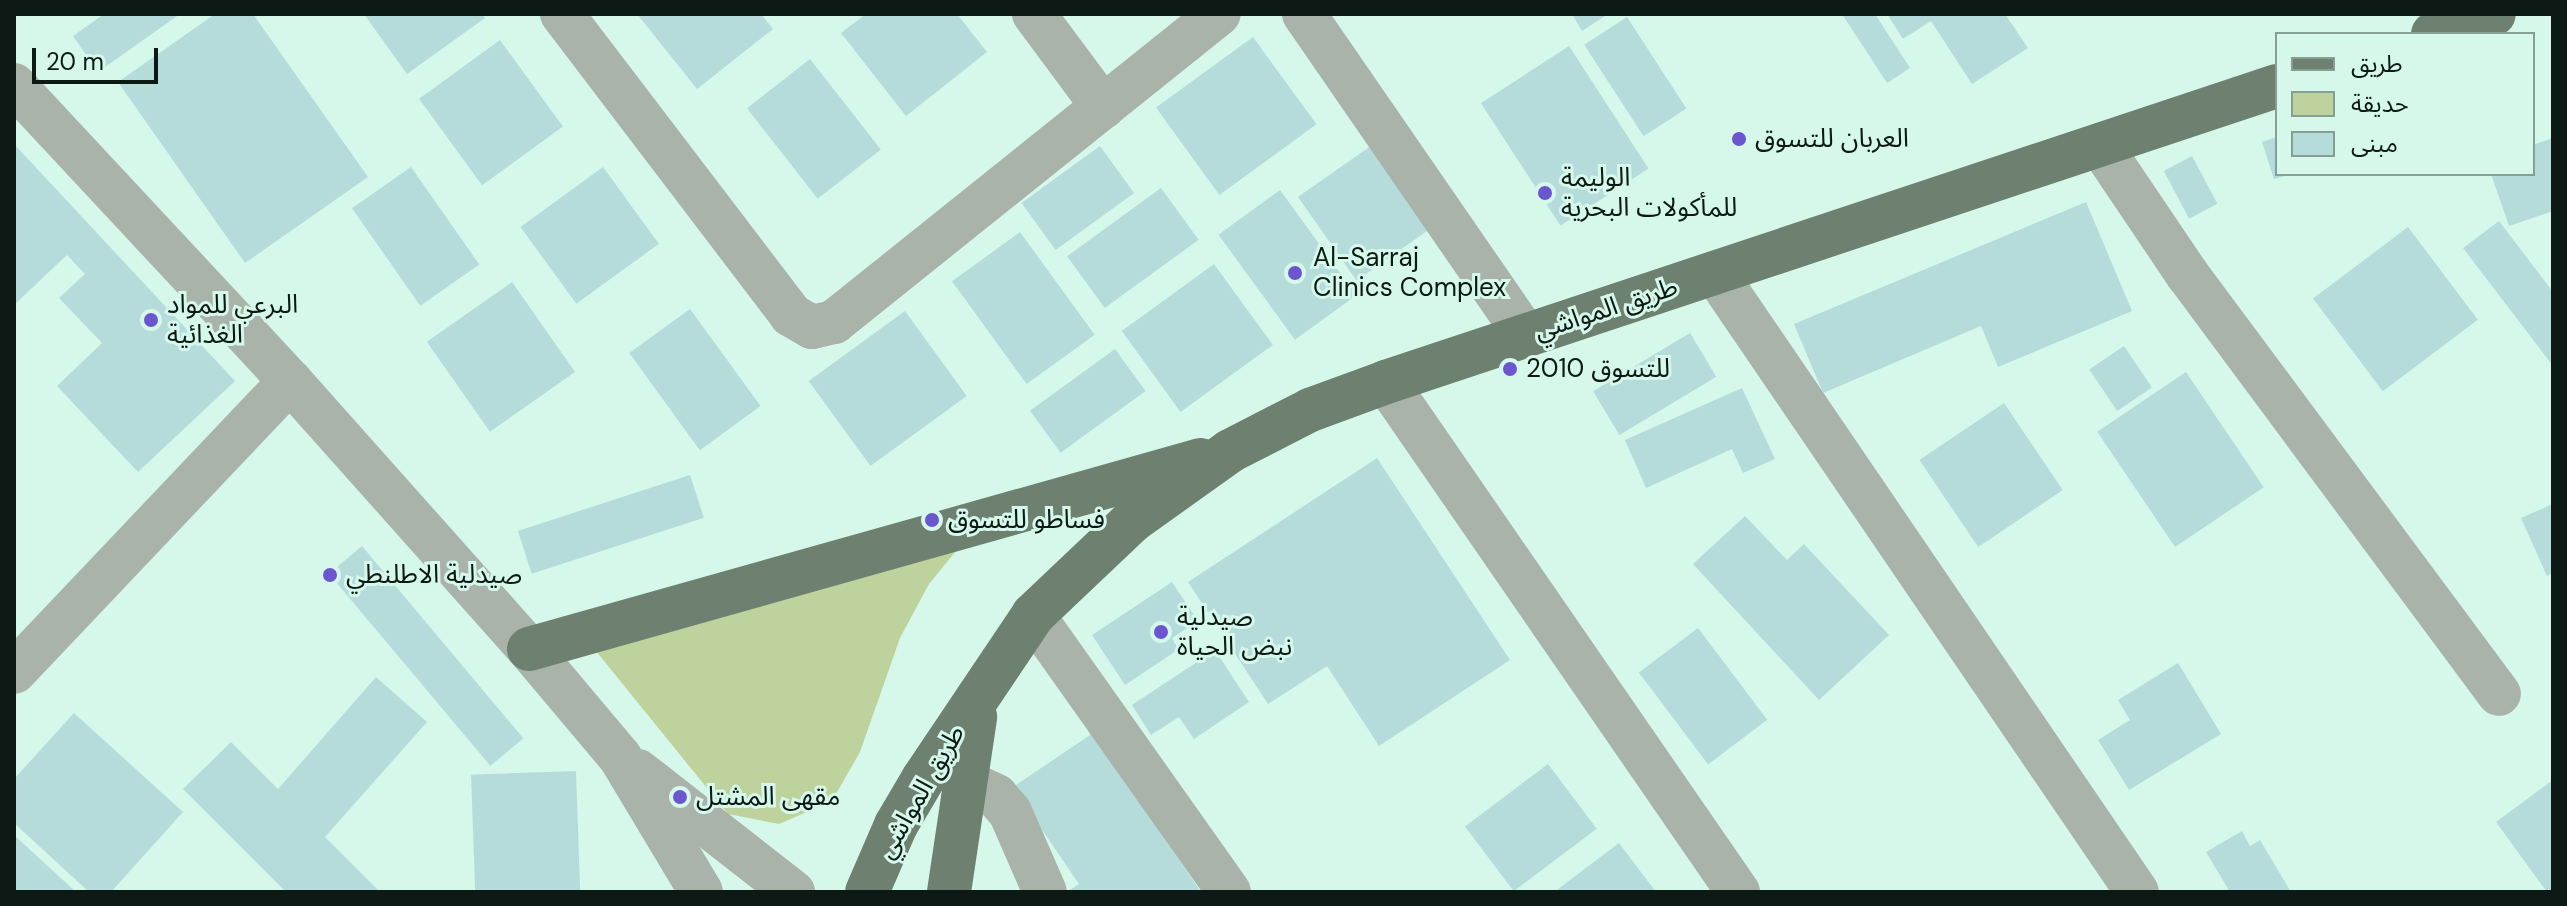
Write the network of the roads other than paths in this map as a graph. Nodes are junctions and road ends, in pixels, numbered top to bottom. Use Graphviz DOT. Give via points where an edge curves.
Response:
graph roads {
  1 [pos="562,14"];
  2 [pos="1034,14"];
  3 [pos="1219,14"];
  4 [pos="1304,14"];
  5 [pos="2494,14"];
  6 [pos="2439,32"];
  7 [pos="2275,87"];
  8 [pos="19,101"];
  9 [pos="1103,107"];
  10 [pos="2100,145"];
  11 [pos="1715,273"];
  12 [pos="1526,336"];
  13 [pos="290,381"];
  14 [pos="1386,382"];
  15 [pos="1230,451"];
  16 [pos="1033,615"];
  17 [pos="529,649"];
  18 [pos="14,672"];
  19 [pos="2499,694"];
  20 [pos="980,695"];
  21 [pos="620,757"];
  22 [pos="962,780"];
  23 [pos="701,892"];
  24 [pos="793,892"];
  25 [pos="867,892"];
  26 [pos="949,892"];
  27 [pos="1045,892"];
  28 [pos="1229,892"];
  29 [pos="1738,892"];
  30 [pos="2137,892"];
  1 -- 9 [label="street" via="791,315 812,327 834,322"];
  2 -- 9 [label="street"];
  3 -- 9 [label="street"];
  4 -- 12 [label="street"];
  5 -- 6 [label="main road"];
  7 -- 10 [label="main road, طريق المواشي"];
  8 -- 13 [label="street"];
  10 -- 11 [label="main road, طريق المواشي"];
  10 -- 19 [label="street" via="2187,274"];
  11 -- 12 [label="main road, طريق المواشي"];
  11 -- 30 [label="street"];
  12 -- 14 [label="main road, طريق المواشي"];
  13 -- 17 [label="street"];
  13 -- 18 [label="street"];
  14 -- 15 [label="main road, طريق المواشي" via="1310,410"];
  14 -- 29 [label="street"];
  15 -- 16 [label="main road, طريق المواشي" via="1132,521"];
  15 -- 17 [label="main road"];
  16 -- 20 [label="main road, طريق المواشي"];
  16 -- 28 [label="street"];
  17 -- 21 [label="street"];
  20 -- 22 [label="main road, طريق المواشي"];
  20 -- 25 [label="main road, طريق المواشي" via="896,825"];
  21 -- 23 [label="street"];
  21 -- 24 [label="street"];
  22 -- 26 [label="main road, طريق المواشي"];
  22 -- 27 [label="street" via="996,796 1010,812"];
}
